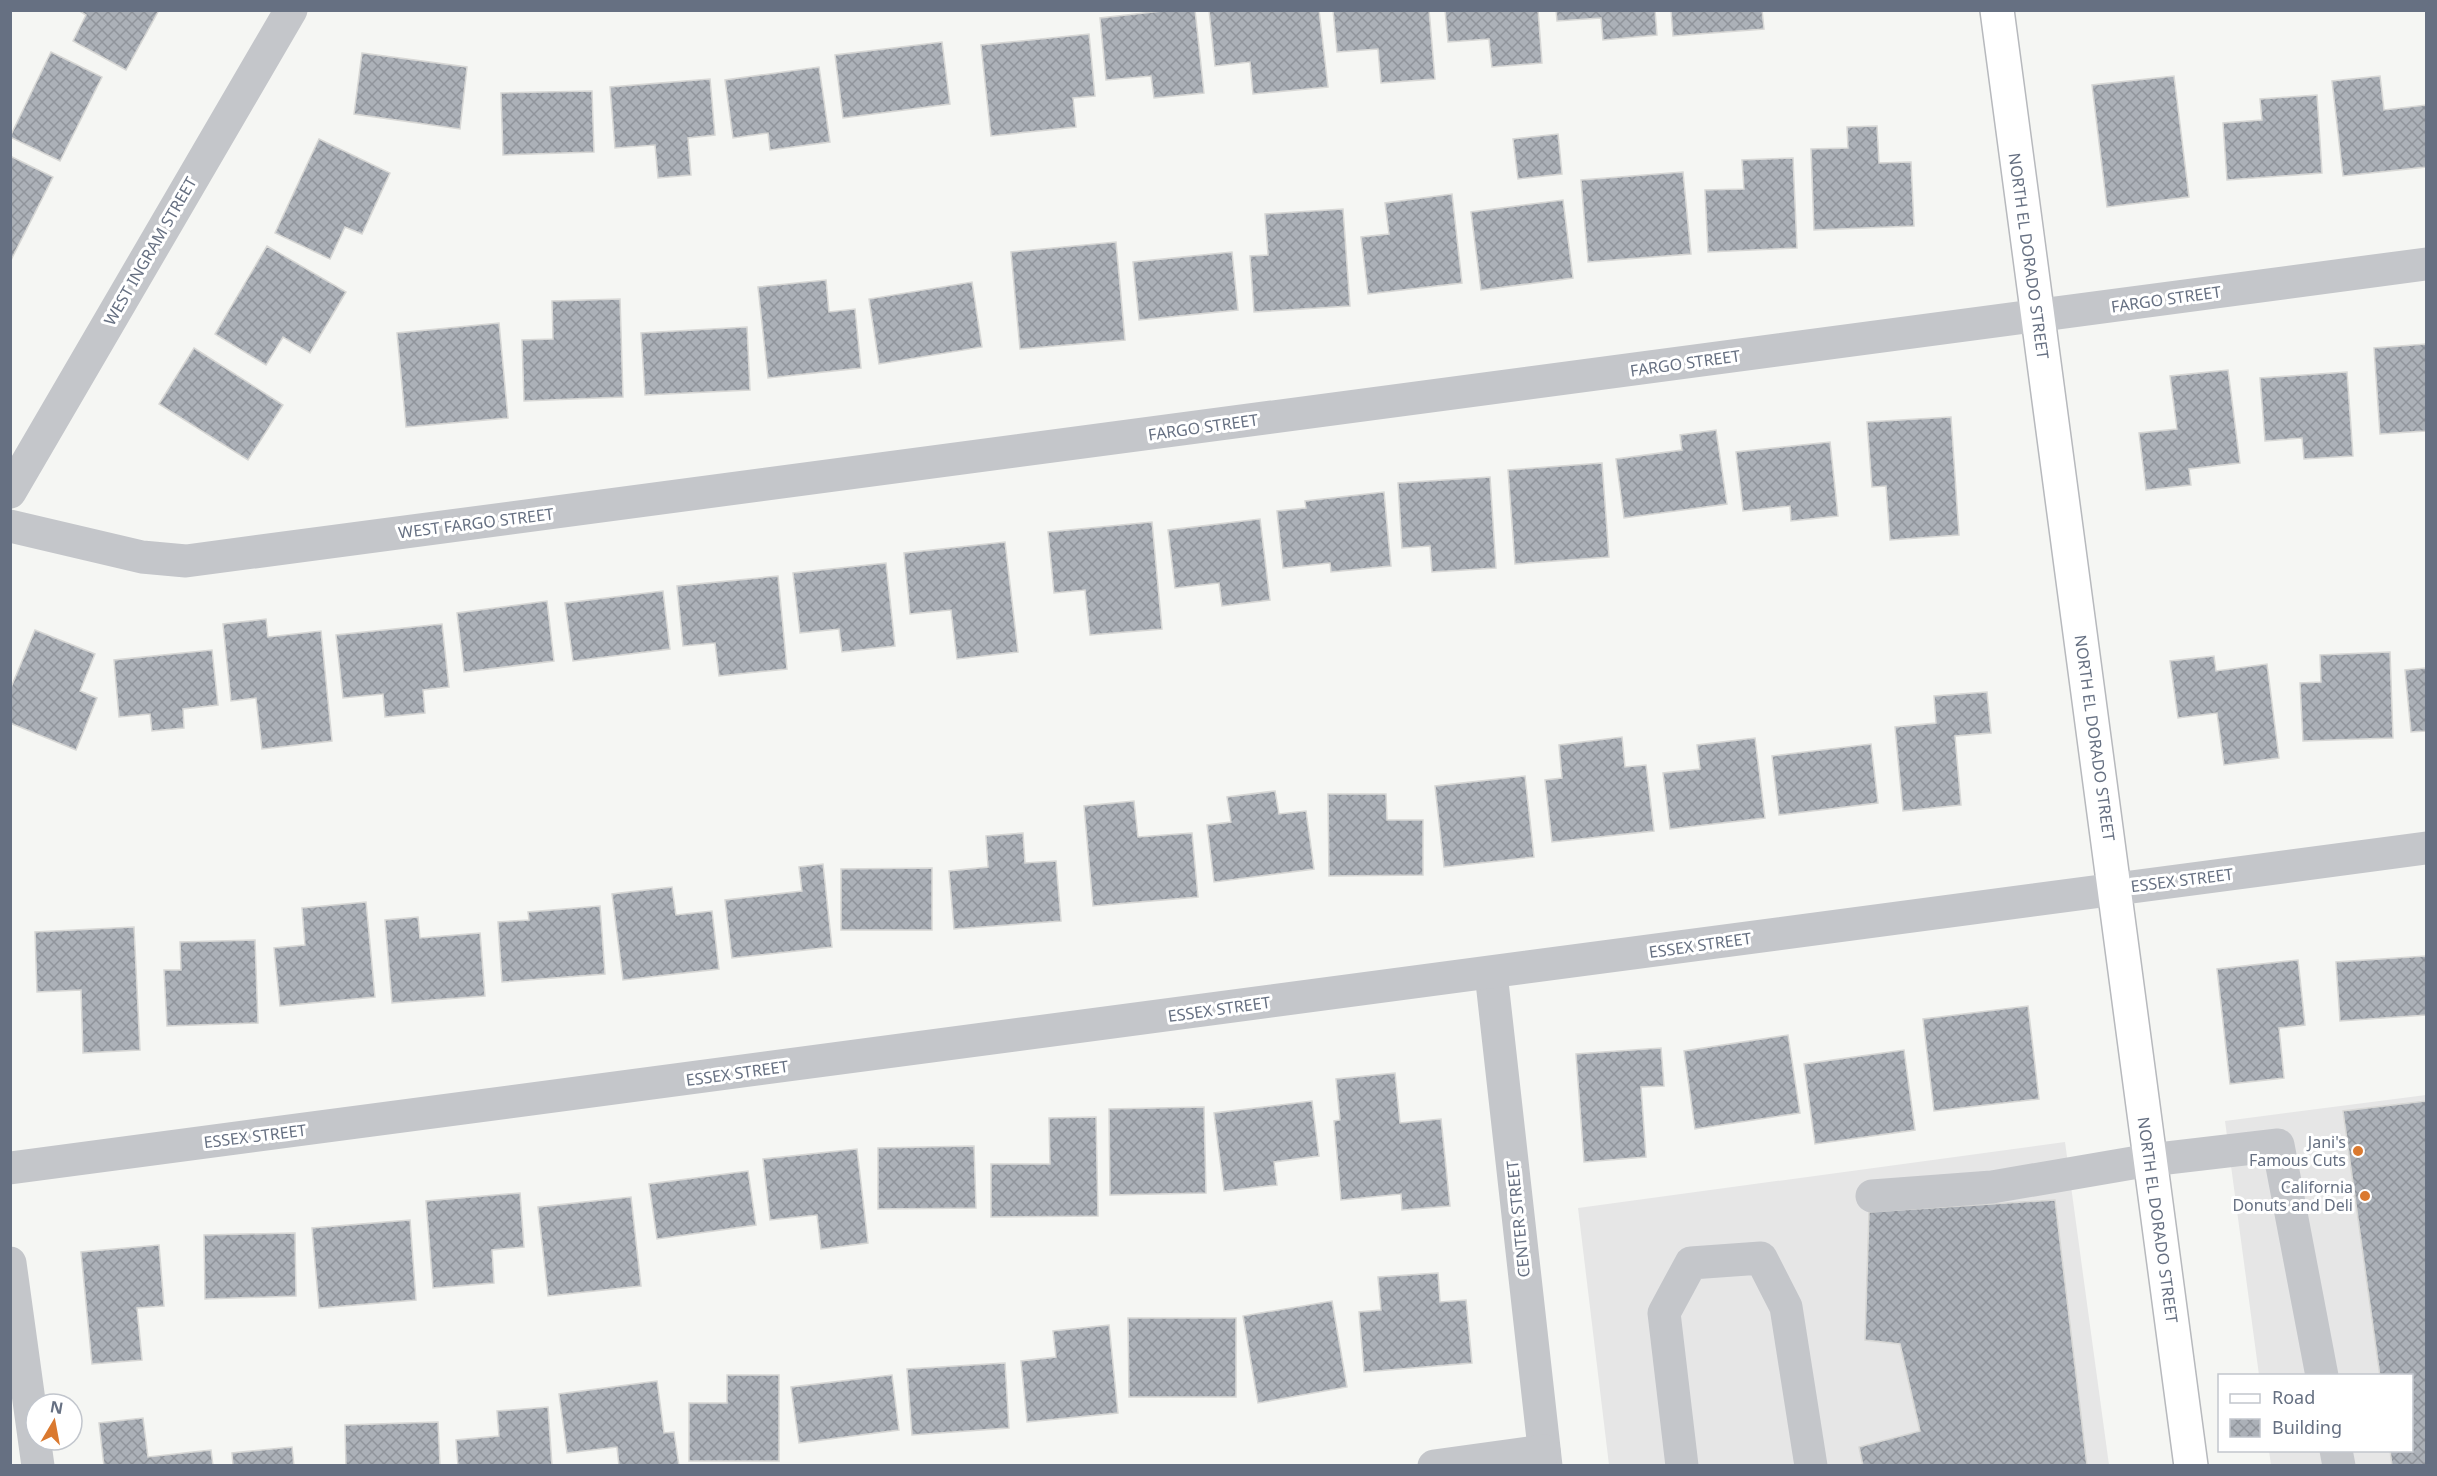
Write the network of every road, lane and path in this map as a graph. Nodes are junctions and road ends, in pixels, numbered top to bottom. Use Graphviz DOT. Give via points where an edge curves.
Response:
graph roads {
  1 [pos="291,10"];
  2 [pos="1997,10"];
  3 [pos="2427,264"];
  4 [pos="2037,316"];
  5 [pos="943,462"];
  6 [pos="10,492"];
  7 [pos="10,526"];
  8 [pos="2427,848"];
  9 [pos="2115,889"];
  10 [pos="1491,973"];
  11 [pos="2150,1160"];
  12 [pos="10,1168"];
  13 [pos="1872,1196"];
  14 [pos="10,1263"];
  15 [pos="2322,1374"];
  16 [pos="1545,1458"];
  17 [pos="38,1466"];
  18 [pos="1434,1466"];
  19 [pos="1682,1466"];
  20 [pos="1811,1466"];
  21 [pos="2191,1466"];
  1 -- 6 [label="street, WEST INGRAM STREET"];
  2 -- 4 [label="main road, NORTH EL DORADO STREET"];
  3 -- 4 [label="street, FARGO STREET"];
  4 -- 5 [label="street, FARGO STREET"];
  4 -- 9 [label="main road, NORTH EL DORADO STREET"];
  5 -- 7 [label="street, WEST FARGO STREET" via="186,561 142,557"];
  8 -- 9 [label="street, ESSEX STREET"];
  9 -- 10 [label="street, ESSEX STREET"];
  9 -- 11 [label="main road, NORTH EL DORADO STREET"];
  10 -- 12 [label="street, ESSEX STREET"];
  10 -- 16 [label="street, CENTER STREET"];
  11 -- 13 [label="street" via="1992,1187"];
  11 -- 15 [label="street" via="2278,1145"];
  11 -- 21 [label="main road, NORTH EL DORADO STREET"];
  14 -- 17 [label="street"];
  16 -- 18 [label="street"];
  19 -- 20 [label="street" via="1664,1313 1691,1263 1761,1258 1786,1307"];
}
